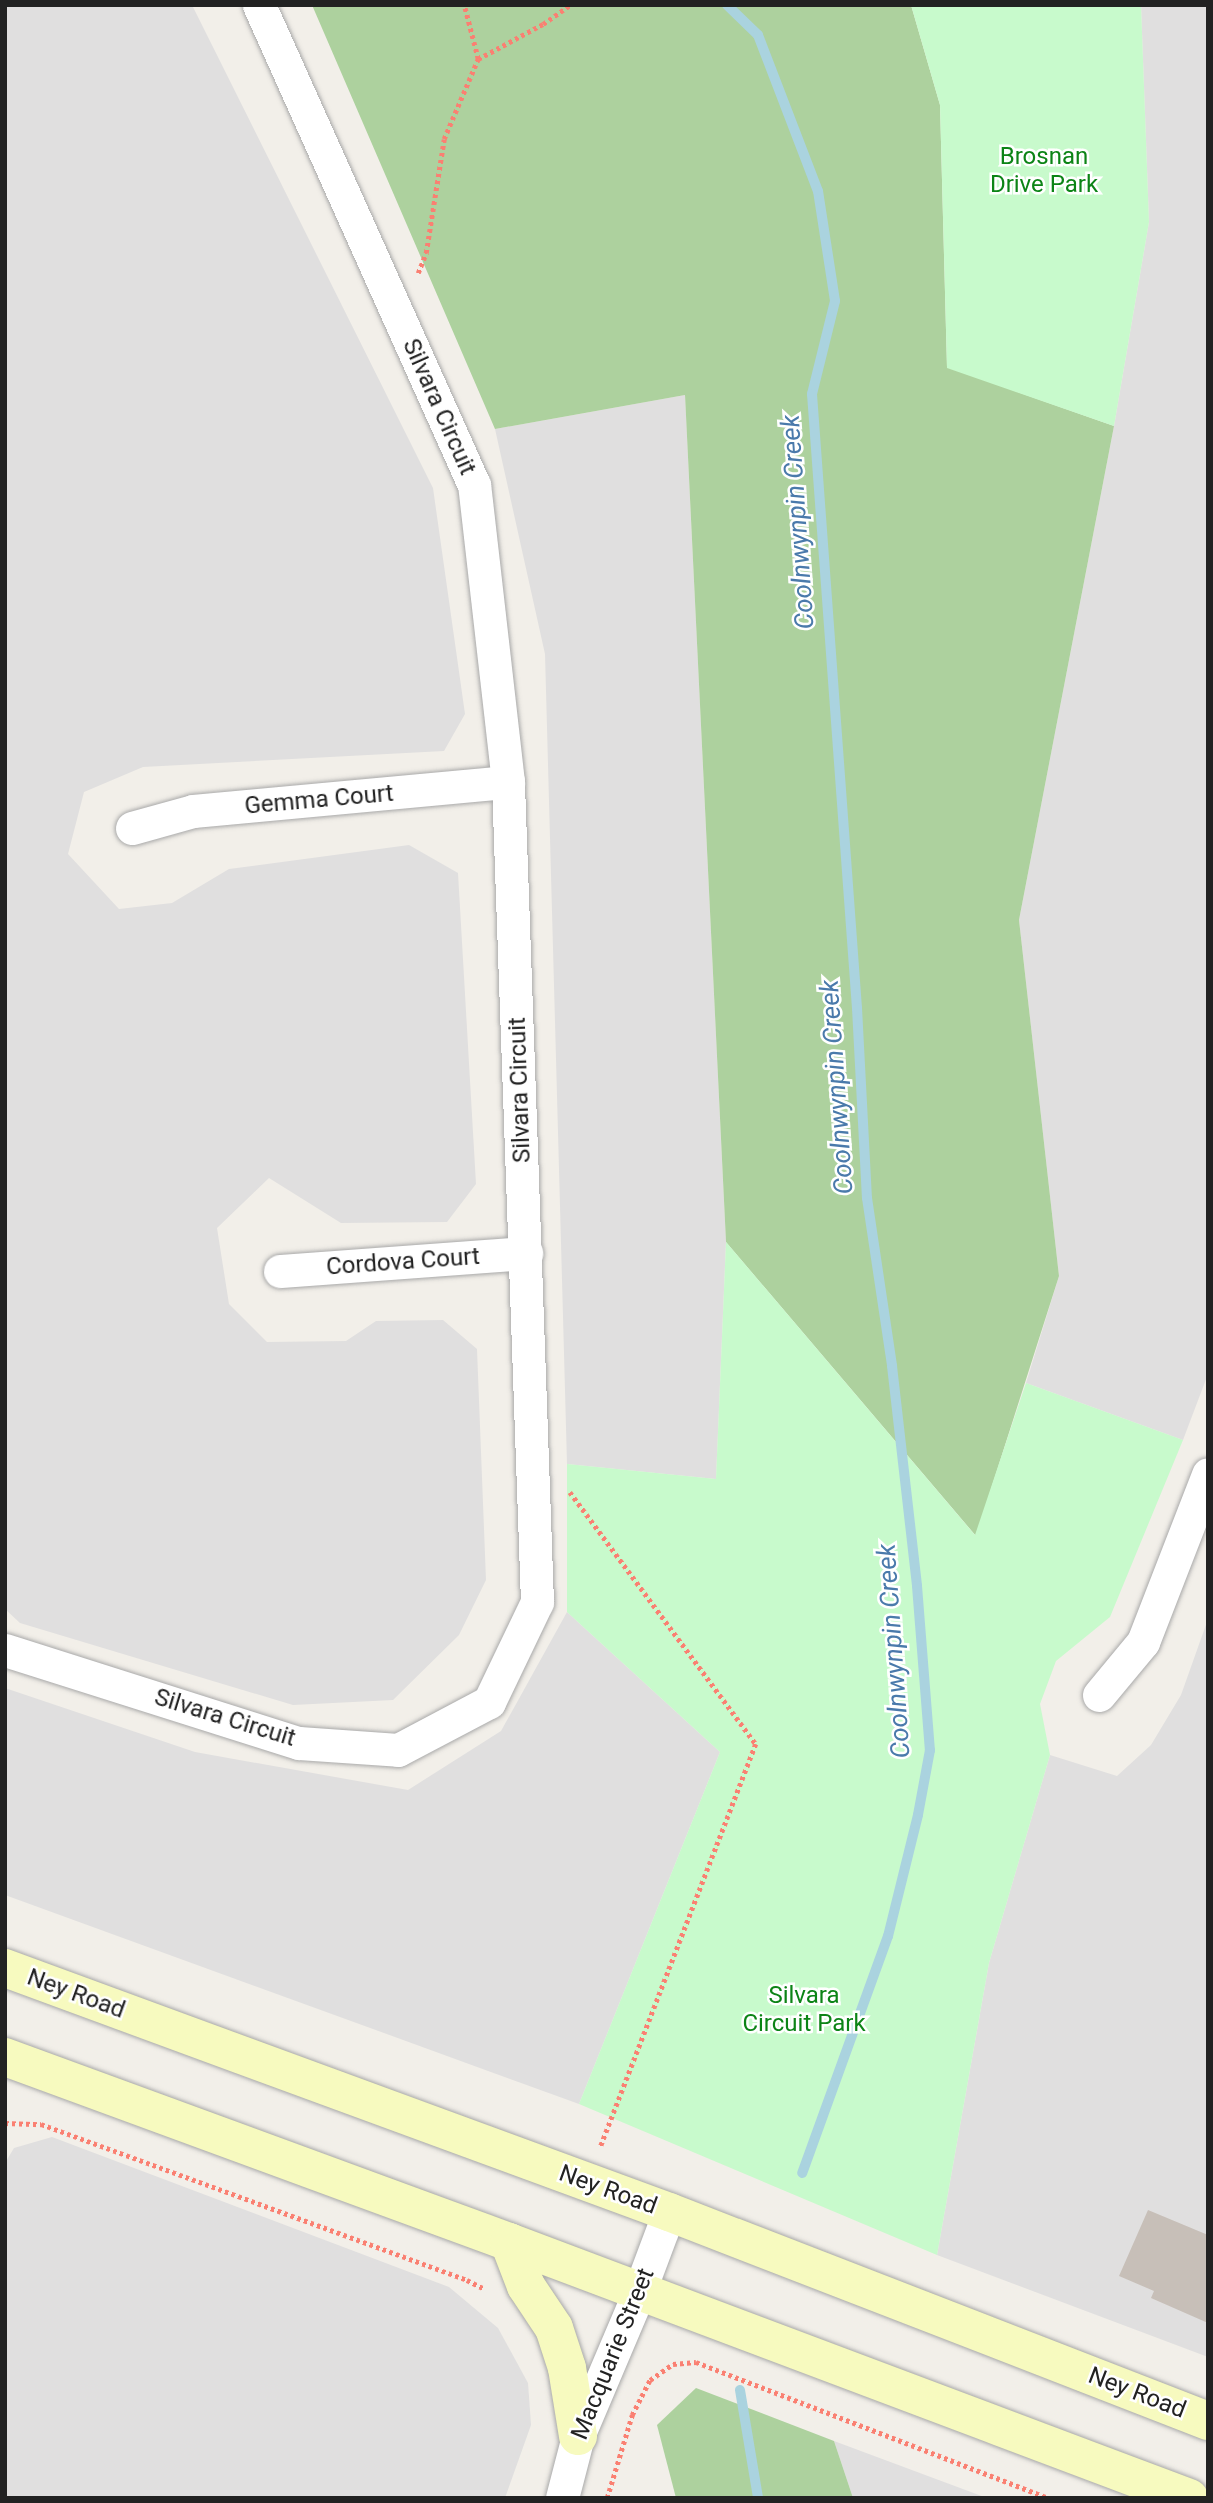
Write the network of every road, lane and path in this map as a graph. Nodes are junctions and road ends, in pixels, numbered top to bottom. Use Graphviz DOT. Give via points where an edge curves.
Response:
graph roads {
  1 [pos="259,5"];
  2 [pos="464,5"];
  3 [pos="570,5"];
  4 [pos="478,59"];
  5 [pos="392,302"];
  6 [pos="509,782"];
  7 [pos="132,828"];
  8 [pos="526,1253"];
  9 [pos="280,1271"];
  10 [pos="533,1441"];
  11 [pos="1208,1474"];
  12 [pos="5,1650"];
  13 [pos="1099,1695"];
  14 [pos="5,1968"];
  15 [pos="7,2060"];
  16 [pos="5,2123"];
  17 [pos="587,2182"];
  18 [pos="668,2212"];
  19 [pos="509,2242"];
  20 [pos="488,2291"];
  21 [pos="639,2292"];
  22 [pos="1208,2421"];
  23 [pos="578,2436"];
  24 [pos="562,2498"];
  25 [pos="607,2498"];
  26 [pos="1049,2498"];
  27 [pos="1189,2498"];
  1 -- 5 [label="street, Silvara Circuit"];
  2 -- 4 [label="path"];
  3 -- 4 [label="path"];
  4 -- 5 [label="path" via="444,139 426,253 413,284"];
  5 -- 6 [label="street, Silvara Circuit" via="474,485"];
  6 -- 7 [label="street, Gemma Court" via="193,811"];
  6 -- 8 [label="street, Silvara Circuit"];
  8 -- 9 [label="street, Cordova Court"];
  8 -- 10 [label="street, Silvara Circuit"];
  10 -- 12 [label="street, Silvara Circuit" via="537,1602 489,1702 398,1750 299,1743"];
  10 -- 17 [label="path" via="756,1744"];
  11 -- 13 [label="street" via="1143,1642"];
  14 -- 17 [label="main road, Ney Road"];
  15 -- 19 [label="main road"];
  16 -- 20 [label="path" via="41,2124"];
  17 -- 18 [label="main road, Ney Road"];
  18 -- 21 [label="street, Macquarie Street"];
  18 -- 22 [label="main road, Ney Road"];
  19 -- 21 [label="main road"];
  19 -- 23 [label="main road" via="526,2286 554,2328 567,2368"];
  21 -- 23 [label="street, Macquarie Street"];
  21 -- 27 [label="main road"];
  23 -- 24 [label="street, Macquarie Street"];
  25 -- 26 [label="path" via="632,2415 650,2381 673,2364 696,2362"];
}
